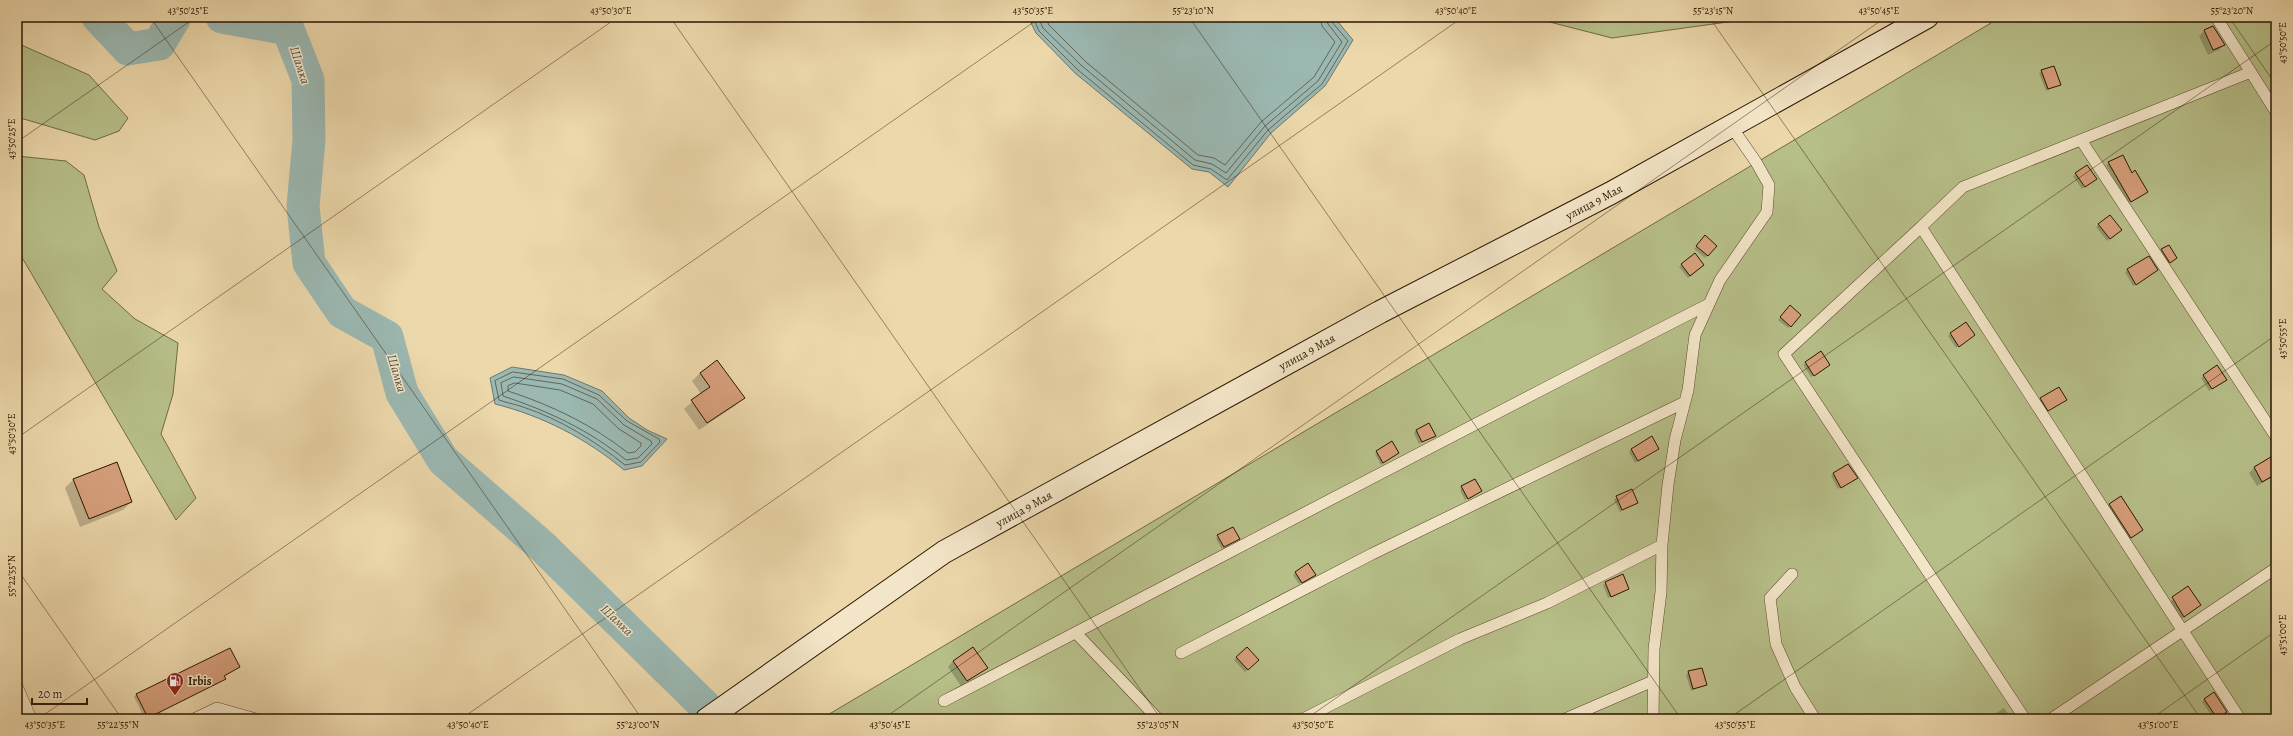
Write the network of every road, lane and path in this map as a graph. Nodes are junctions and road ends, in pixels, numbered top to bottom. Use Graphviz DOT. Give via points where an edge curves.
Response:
graph roads {
  1 [pos="1927,17"];
  2 [pos="2216,17"];
  3 [pos="2251,72"];
  4 [pos="2276,112"];
  5 [pos="1731,126"];
  6 [pos="2081,140"];
  7 [pos="1921,227"];
  8 [pos="1709,304"];
  9 [pos="1685,402"];
  10 [pos="2276,437"];
  11 [pos="1662,545"];
  12 [pos="2276,568"];
  13 [pos="1792,574"];
  14 [pos="2182,631"];
  15 [pos="1076,633"];
  16 [pos="1181,653"];
  17 [pos="1653,681"];
  18 [pos="17,686"];
  19 [pos="944,701"];
  20 [pos="31,719"];
  21 [pos="194,719"];
  22 [pos="256,719"];
  23 [pos="707,719"];
  24 [pos="1158,719"];
  25 [pos="1303,719"];
  26 [pos="1565,719"];
  27 [pos="1653,719"];
  28 [pos="1815,719"];
  29 [pos="2025,719"];
  30 [pos="2051,719"];
  31 [pos="2240,719"];
  1 -- 5 [label="main road, улица 9 Мая"];
  2 -- 3 [label="lane"];
  3 -- 4 [label="lane"];
  3 -- 6 [label="lane"];
  5 -- 8 [label="lane" via="1769,185 1767,212 1720,280"];
  5 -- 23 [label="main road, улица 9 Мая" via="1611,193 1380,312 944,552"];
  6 -- 7 [label="lane" via="1963,187"];
  6 -- 10 [label="lane"];
  7 -- 14 [label="lane"];
  7 -- 29 [label="lane" via="1784,354"];
  8 -- 9 [label="lane" via="1695,335"];
  8 -- 15 [label="lane" via="1508,406"];
  9 -- 11 [label="lane" via="1675,440"];
  9 -- 16 [label="lane" via="1372,554"];
  11 -- 17 [label="lane" via="1661,592"];
  11 -- 25 [label="lane" via="1547,604 1460,639"];
  12 -- 14 [label="lane"];
  13 -- 28 [label="lane" via="1770,598 1776,644 1795,688"];
  14 -- 30 [label="lane"];
  14 -- 31 [label="lane"];
  15 -- 19 [label="lane"];
  15 -- 24 [label="lane"];
  17 -- 26 [label="lane"];
  17 -- 27 [label="lane"];
  18 -- 20 [label="lane"];
  21 -- 22 [label="lane" via="217,708"];
}
